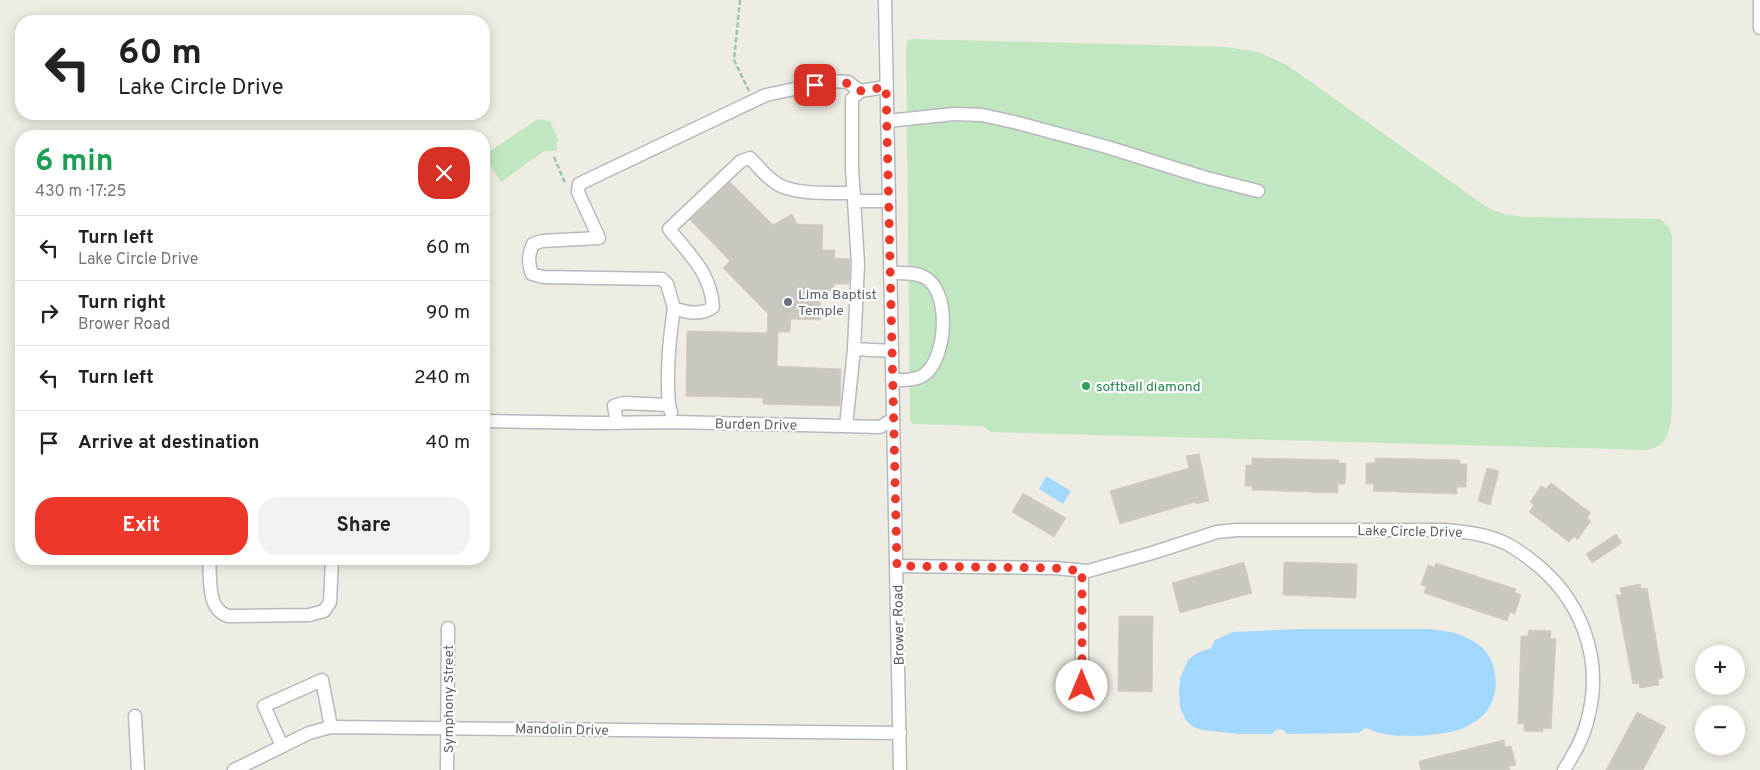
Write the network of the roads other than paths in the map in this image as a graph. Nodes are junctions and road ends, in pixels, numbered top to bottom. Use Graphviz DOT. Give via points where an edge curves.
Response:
graph roads {
  1 [pos="885,0"];
  2 [pos="1760,0"];
  3 [pos="1760,28"];
  4 [pos="886,87"];
  5 [pos="860,91"];
  6 [pos="887,121"];
  7 [pos="1258,192"];
  8 [pos="855,197"];
  9 [pos="889,201"];
  10 [pos="890,273"];
  11 [pos="674,308"];
  12 [pos="854,349"];
  13 [pos="892,351"];
  14 [pos="892,380"];
  15 [pos="669,405"];
  16 [pos="893,419"];
  17 [pos="490,421"];
  18 [pos="675,422"];
  19 [pos="617,423"];
  20 [pos="846,426"];
  21 [pos="210,565"];
  22 [pos="332,565"];
  23 [pos="897,566"];
  24 [pos="1082,571"];
  25 [pos="448,628"];
  26 [pos="1082,686"];
  27 [pos="135,716"];
  28 [pos="331,727"];
  29 [pos="448,728"];
  30 [pos="900,733"];
  31 [pos="282,746"];
  32 [pos="138,770"];
  33 [pos="234,770"];
  34 [pos="447,770"];
  35 [pos="900,770"];
  36 [pos="1564,770"];
  1 -- 4 [label="street, Brower Road"];
  2 -- 3 [label="street"];
  4 -- 5 [label="street"];
  4 -- 6 [label="street, Brower Road"];
  5 -- 8 [label="street" via="852,99"];
  5 -- 11 [label="street" via="848,82 832,81 766,96 579,184 578,192 600,238 542,240 532,244 529,251 528,264 532,274 543,278 662,279 668,284"];
  6 -- 7 [label="street" via="954,114 982,115"];
  6 -- 9 [label="street, Brower Road"];
  8 -- 9 [label="street"];
  8 -- 11 [label="street" via="792,189 777,184 750,158 741,161 669,229 702,270 712,292 713,307 706,312 687,313"];
  8 -- 12 [label="street" via="858,264"];
  9 -- 10 [label="street, Brower Road"];
  10 -- 13 [label="street, Brower Road"];
  10 -- 14 [label="street" via="914,274 929,280 936,291 943,319 940,349 930,370 920,378"];
  11 -- 15 [label="street" via="668,348"];
  12 -- 13 [label="street"];
  12 -- 20 [label="street"];
  13 -- 14 [label="street, Brower Road"];
  14 -- 16 [label="street, Brower Road"];
  15 -- 18 [label="street"];
  15 -- 19 [label="street" via="623,403 614,406"];
  16 -- 20 [label="street, Burden Drive" via="880,427"];
  16 -- 23 [label="street, Brower Road"];
  17 -- 19 [label="street, Burden Drive"];
  18 -- 19 [label="street, Burden Drive"];
  18 -- 20 [label="street, Burden Drive"];
  21 -- 22 [label="street" via="212,601 215,609 228,616 324,612 330,602"];
  23 -- 24 [label="street, Lake Circle Drive"];
  23 -- 30 [label="street, Brower Road"];
  24 -- 26 [label="street"];
  24 -- 36 [label="street, Lake Circle Drive" via="1217,532 1237,530 1445,530 1474,533 1505,543 1543,569 1560,586 1572,603 1587,638 1593,675 1588,718"];
  25 -- 29 [label="street, Symphony Street"];
  27 -- 32 [label="street"];
  28 -- 29 [label="street, Mandolin Drive"];
  28 -- 31 [label="street, Mandolin Drive"];
  28 -- 31 [label="street" via="322,680 264,706"];
  29 -- 30 [label="street, Mandolin Drive"];
  29 -- 34 [label="street, Symphony Street"];
  30 -- 35 [label="street, Brower Road"];
  31 -- 33 [label="street, Mandolin Drive"];
}
